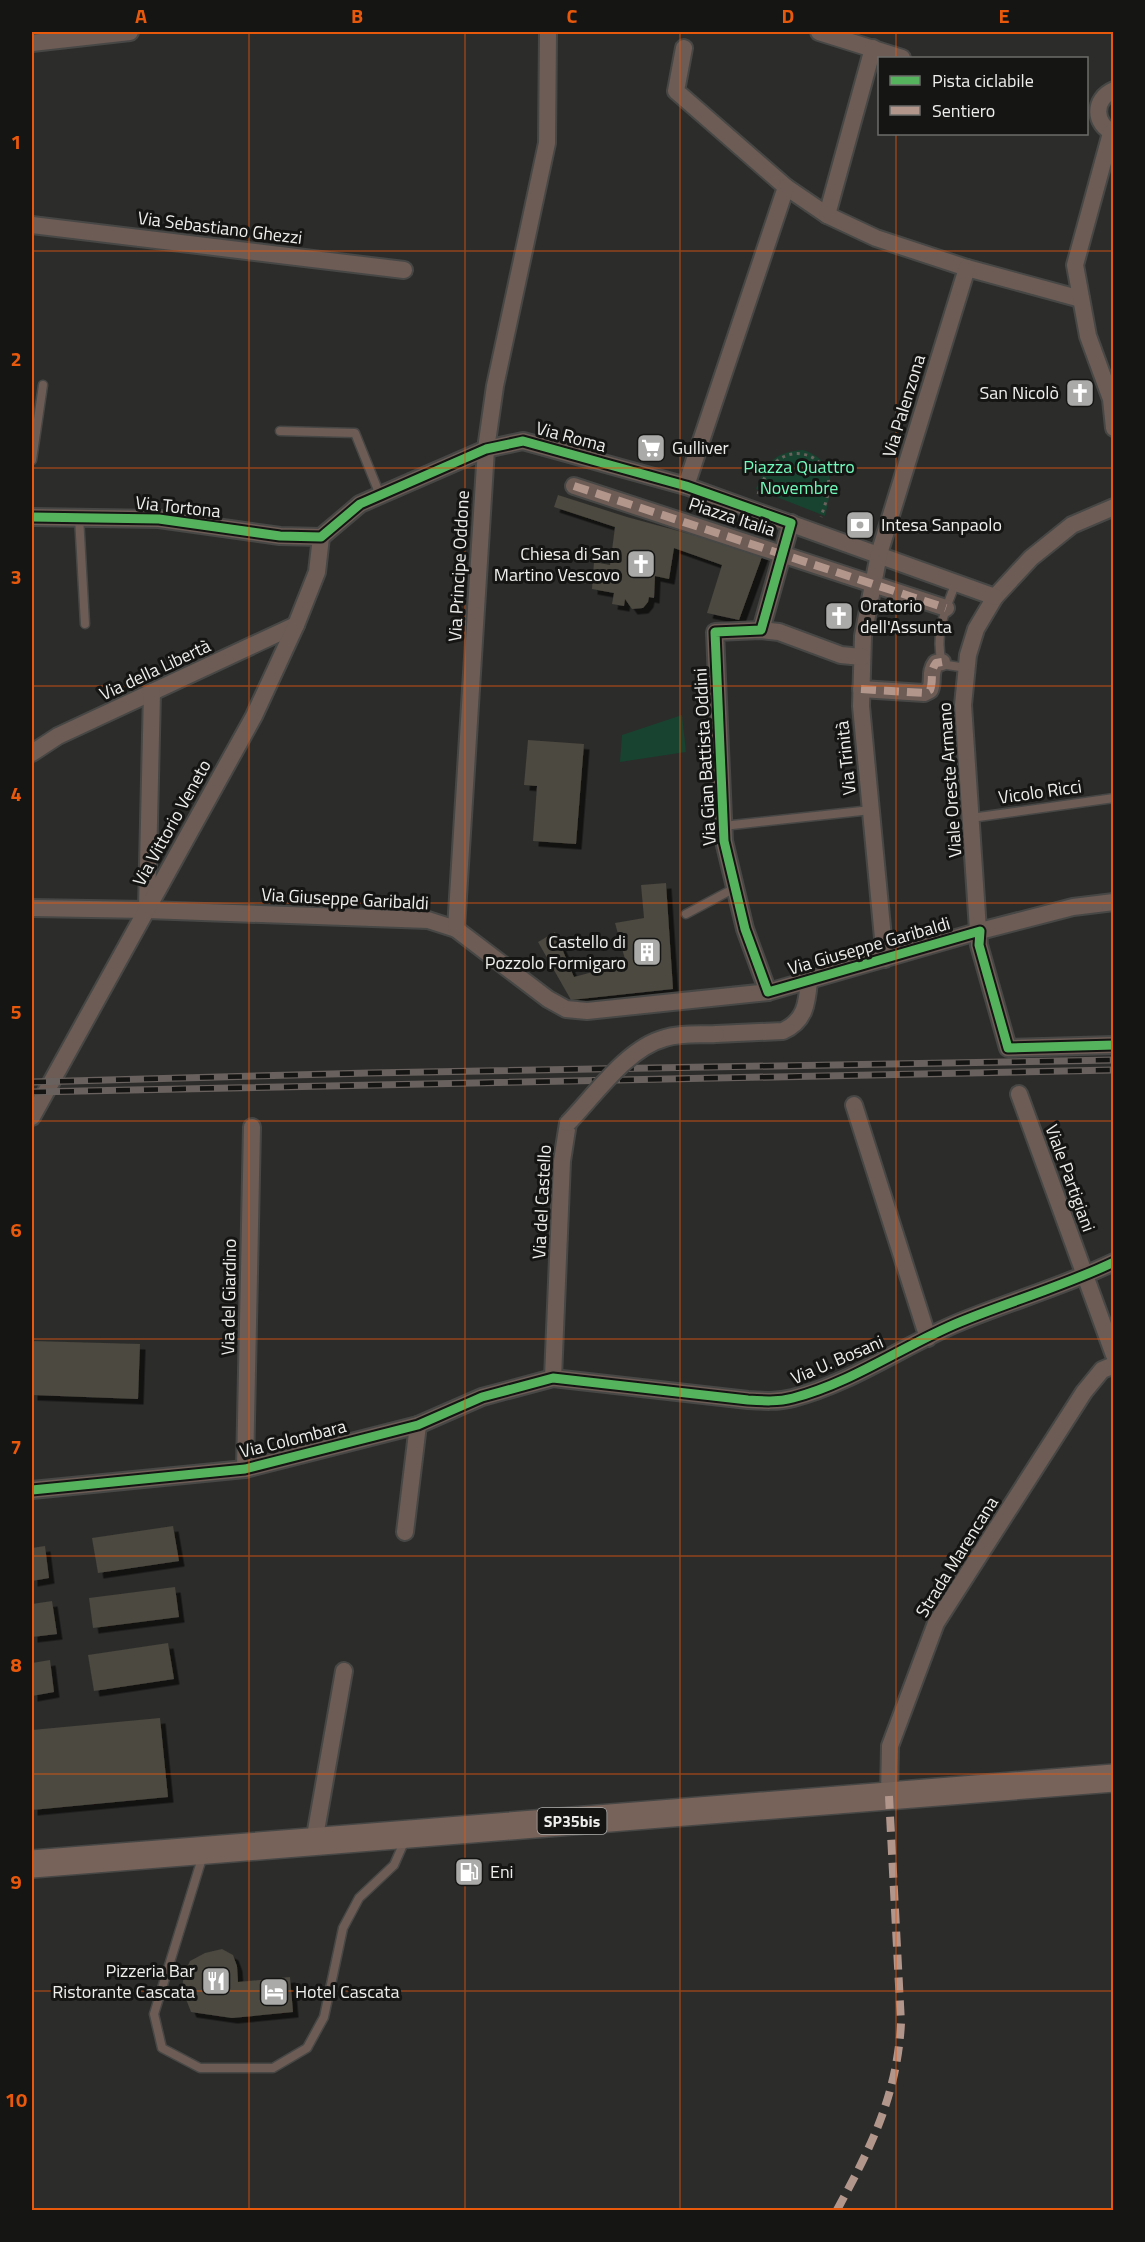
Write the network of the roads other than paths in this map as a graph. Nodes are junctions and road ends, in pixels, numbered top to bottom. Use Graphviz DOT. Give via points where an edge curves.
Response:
graph roads {
  1 [pos="130,32"];
  2 [pos="548,32"];
  3 [pos="819,32"];
  4 [pos="32,43"];
  5 [pos="684,48"];
  6 [pos="873,48"];
  7 [pos="899,57"];
  8 [pos="1113,90"];
  9 [pos="1092,111"];
  10 [pos="1112,133"];
  11 [pos="786,187"];
  12 [pos="827,215"];
  13 [pos="32,225"];
  14 [pos="967,268"];
  15 [pos="404,270"];
  16 [pos="1081,299"];
  17 [pos="43,385"];
  18 [pos="1113,428"];
  19 [pos="280,430"];
  20 [pos="486,449"];
  21 [pos="32,460"];
  22 [pos="574,486"];
  23 [pos="686,486"];
  24 [pos="380,495"];
  25 [pos="1113,507"];
  26 [pos="79,516"];
  27 [pos="32,517"];
  28 [pos="791,523"];
  29 [pos="321,537"];
  30 [pos="879,554"];
  31 [pos="783,555"];
  32 [pos="956,582"];
  33 [pos="873,585"];
  34 [pos="995,597"];
  35 [pos="946,608"];
  36 [pos="85,624"];
  37 [pos="296,625"];
  38 [pos="761,630"];
  39 [pos="862,657"];
  40 [pos="942,662"];
  41 [pos="967,668"];
  42 [pos="861,689"];
  43 [pos="152,693"];
  44 [pos="32,753"];
  45 [pos="1113,798"];
  46 [pos="871,810"];
  47 [pos="971,818"];
  48 [pos="723,826"];
  49 [pos="735,888"];
  50 [pos="1113,902"];
  51 [pos="32,908"];
  52 [pos="147,910"];
  53 [pos="686,914"];
  54 [pos="456,928"];
  55 [pos="980,931"];
  56 [pos="885,959"];
  57 [pos="809,981"];
  58 [pos="768,992"];
  59 [pos="1113,1045"];
  60 [pos="1019,1094"];
  61 [pos="854,1105"];
  62 [pos="32,1117"];
  63 [pos="252,1127"];
  64 [pos="1113,1262"];
  65 [pos="1085,1275"];
  66 [pos="928,1338"];
  67 [pos="1113,1355"];
  68 [pos="1113,1365"];
  69 [pos="553,1378"];
  70 [pos="418,1425"];
  71 [pos="245,1469"];
  72 [pos="32,1490"];
  73 [pos="405,1532"];
  74 [pos="344,1671"];
  75 [pos="1113,1778"];
  76 [pos="889,1796"];
  77 [pos="407,1834"];
  78 [pos="314,1842"];
  79 [pos="204,1851"];
  80 [pos="32,1864"];
  1 -- 4 [label="street"];
  2 -- 20 [label="street, Via Principe Oddone" via="547,143 495,386"];
  3 -- 6 [label="street"];
  5 -- 11 [label="street" via="676,91"];
  6 -- 7 [label="street"];
  6 -- 12 [label="street"];
  8 -- 9 [label="street"];
  9 -- 10 [label="street"];
  10 -- 16 [label="street" via="1076,265"];
  11 -- 12 [label="street"];
  11 -- 23 [label="street"];
  12 -- 14 [label="street" via="876,238"];
  13 -- 15 [label="street, Via Sebastiano Ghezzi"];
  14 -- 16 [label="street"];
  14 -- 30 [label="street, Via Palenzona"];
  16 -- 18 [label="street" via="1088,336 1111,399"];
  17 -- 21 [label="lane"];
  19 -- 24 [label="lane" via="356,433"];
  20 -- 23 [label="street, Via Roma" via="523,441"];
  20 -- 24 [label="street, Via Roma"];
  20 -- 54 [label="street, Via Principe Oddone"];
  22 -- 31 [label="street, Piazza Italia"];
  23 -- 28 [label="street, Via Roma"];
  24 -- 29 [label="street, Via Roma" via="360,504"];
  25 -- 34 [label="street, Viale Oreste Armano" via="1072,525 1031,558"];
  26 -- 27 [label="street, Via Tortona"];
  26 -- 29 [label="street, Via Tortona" via="159,519 280,536"];
  26 -- 36 [label="lane"];
  28 -- 30 [label="street, Via Roma"];
  28 -- 31 [label="street"];
  29 -- 37 [label="street, Via Vittorio Veneto" via="317,572"];
  30 -- 32 [label="street, Via Roma"];
  30 -- 33 [label="street, Via Trinità"];
  31 -- 33 [label="street, Piazza Italia"];
  31 -- 38 [label="street"];
  32 -- 34 [label="street, Via Roma"];
  32 -- 35 [label="lane"];
  33 -- 35 [label="street, Piazza Italia"];
  33 -- 39 [label="street, Via Trinità"];
  34 -- 41 [label="street, Viale Oreste Armano" via="976,629"];
  35 -- 40 [label="lane" via="940,630"];
  37 -- 43 [label="street, Via della Libertà"];
  37 -- 52 [label="street, Via Vittorio Veneto" via="254,716"];
  38 -- 39 [label="street" via="779,632 841,655"];
  38 -- 48 [label="street, Via Gian Battista Oddini" via="715,632"];
  39 -- 42 [label="street, Via Trinità"];
  40 -- 41 [label="lane"];
  40 -- 42 [label="street" via="931,669 930,690 924,693"];
  41 -- 47 [label="street, Viale Oreste Armano" via="963,705"];
  42 -- 46 [label="street, Via Trinità"];
  43 -- 44 [label="street, Via della Libertà" via="58,736"];
  43 -- 52 [label="street"];
  45 -- 47 [label="lane, Vicolo Ricci"];
  46 -- 48 [label="lane"];
  46 -- 56 [label="street, Via Trinità"];
  47 -- 55 [label="street, Viale Oreste Armano"];
  48 -- 49 [label="street, Via Gian Battista Oddini"];
  49 -- 53 [label="lane"];
  49 -- 58 [label="street, Via Gian Battista Oddini"];
  50 -- 55 [label="street, Via Giuseppe Garibaldi" via="1074,907"];
  51 -- 52 [label="street, Via Giuseppe Garibaldi"];
  52 -- 54 [label="street, Via Giuseppe Garibaldi" via="428,920"];
  52 -- 62 [label="street, Via Vittorio Veneto"];
  54 -- 58 [label="street, Via Giuseppe Garibaldi" via="566,1009 587,1011"];
  55 -- 56 [label="street, Via Giuseppe Garibaldi"];
  55 -- 59 [label="street, Viale Oreste Armano" via="979,945 1008,1048"];
  56 -- 57 [label="street, Via Giuseppe Garibaldi"];
  57 -- 58 [label="street, Via Giuseppe Garibaldi"];
  57 -- 69 [label="street, Via del Castello, bridge" via="802,1017 792,1026 783,1031 668,1037 650,1042 634,1052 568,1123 562,1161"];
  60 -- 65 [label="street, Viale Partigiani"];
  61 -- 66 [label="street"];
  63 -- 71 [label="street, Via del Giardino"];
  64 -- 65 [label="street, Via U. Bosani"];
  65 -- 66 [label="street, Via U. Bosani"];
  65 -- 67 [label="street, Viale Partigiani"];
  66 -- 69 [label="street, Via U. Bosani" via="836,1382 793,1398 772,1401"];
  68 -- 76 [label="street, Strada Marencana" via="1102,1370 1084,1392 936,1623 890,1746"];
  69 -- 70 [label="street, Via Colombara" via="482,1396"];
  70 -- 71 [label="street, Via Colombara"];
  70 -- 73 [label="street"];
  71 -- 72 [label="street, Via Colombara"];
  74 -- 78 [label="street"];
  75 -- 76 [label="main road, SP35bis"];
  76 -- 77 [label="main road, SP35bis"];
  77 -- 78 [label="main road, SP35bis"];
  77 -- 79 [label="lane" via="394,1865 359,1898 344,1928 324,2017 307,2048 273,2068 200,2068 162,2048 154,2014"];
  78 -- 79 [label="main road, SP35bis"];
  79 -- 80 [label="main road, SP35bis"];
}
